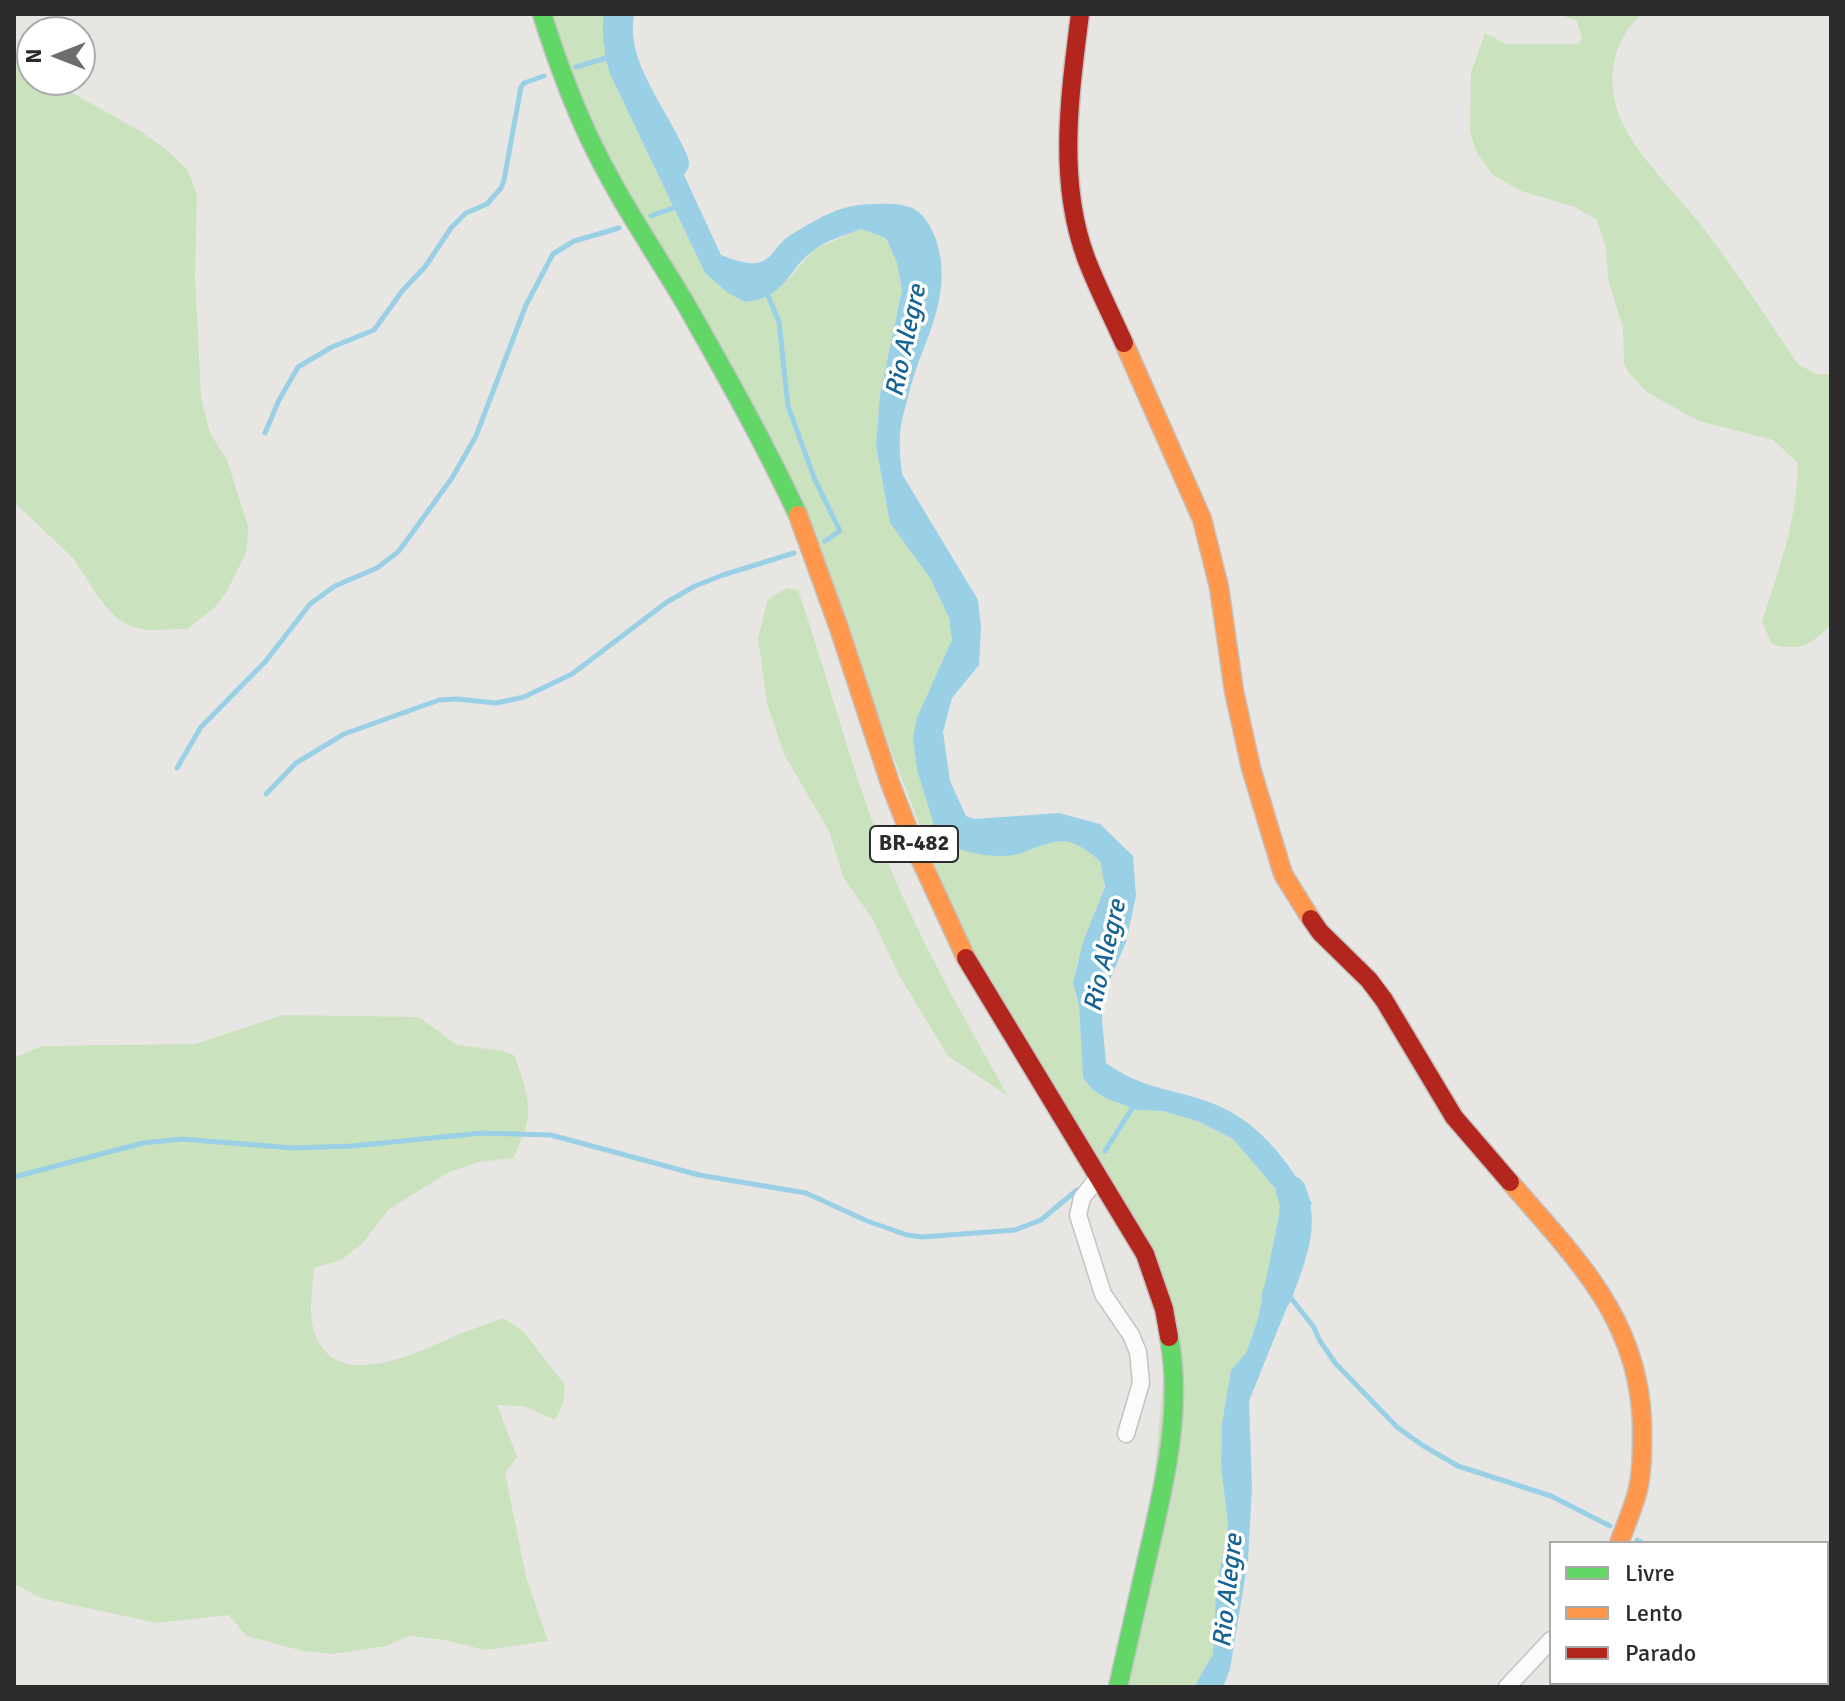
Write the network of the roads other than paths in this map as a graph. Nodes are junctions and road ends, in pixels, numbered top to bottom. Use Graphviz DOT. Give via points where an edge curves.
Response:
graph roads {
  1 [pos="542,14"];
  2 [pos="1080,14"];
  3 [pos="1099,1176"];
  4 [pos="1126,1434"];
  5 [pos="1620,1541"];
  6 [pos="1549,1642"];
  7 [pos="1118,1687"];
  8 [pos="1507,1687"];
  1 -- 3 [label="main road, BR-482" via="588,135 752,422 797,514 890,783 963,953"];
  2 -- 5 [label="main road" via="1067,151 1075,225 1202,519 1247,753 1270,839 1283,874 1320,932 1369,980 1454,1117 1568,1250 1621,1327 1641,1401 1642,1464"];
  3 -- 4 [label="street" via="1082,1198 1078,1215 1103,1294 1138,1352 1141,1383"];
  3 -- 7 [label="main road, BR-482" via="1145,1254 1173,1356 1172,1432"];
  6 -- 8 [label="street"];
}
